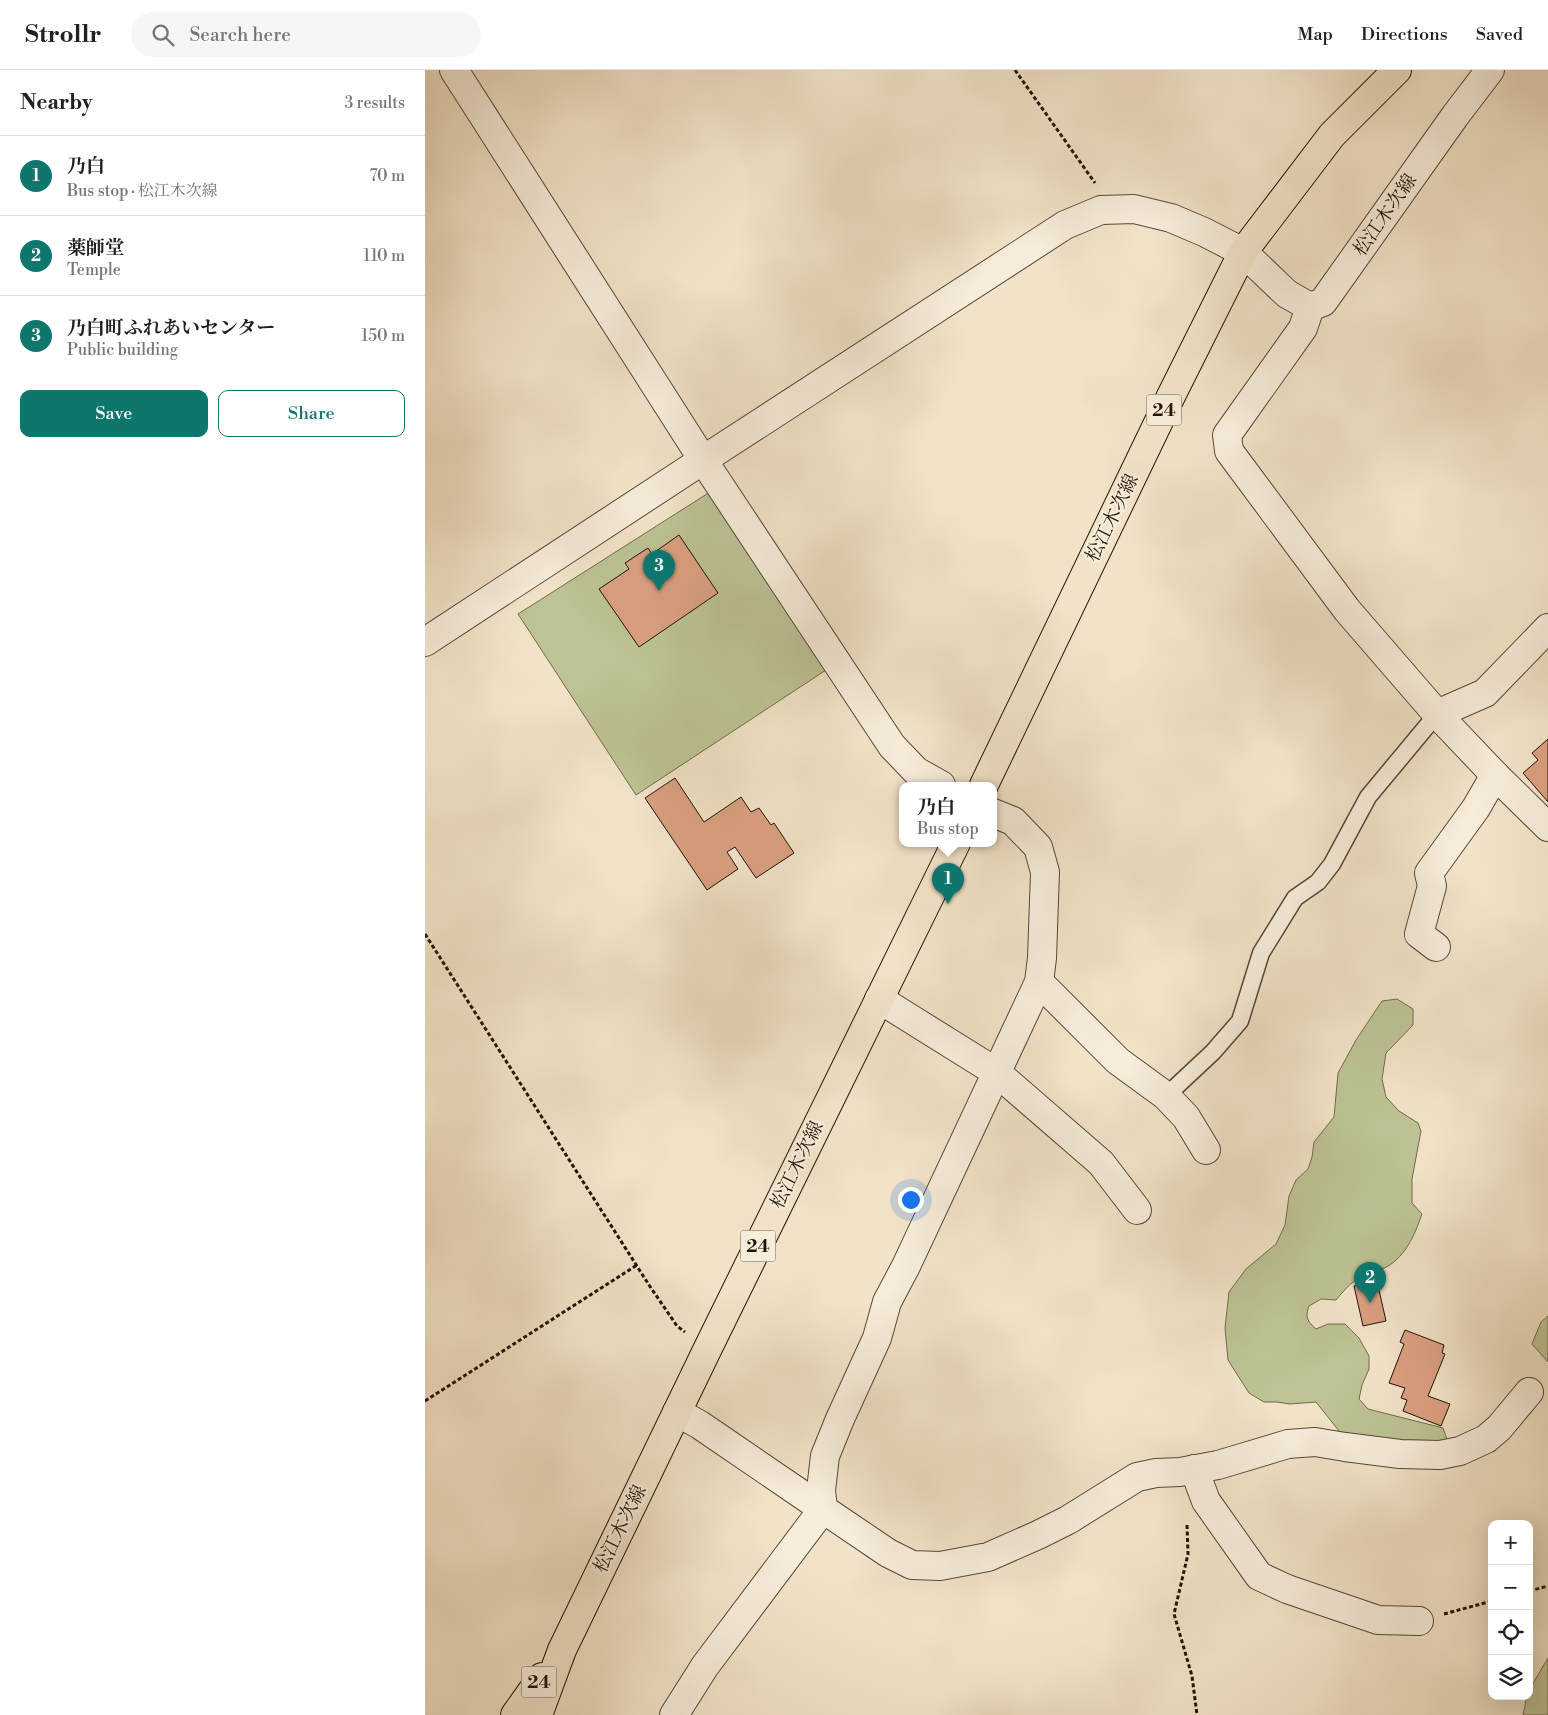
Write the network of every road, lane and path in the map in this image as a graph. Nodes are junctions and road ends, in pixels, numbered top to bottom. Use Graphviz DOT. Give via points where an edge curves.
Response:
graph roads {
  1 [pos="454,70"];
  2 [pos="1015,70"];
  3 [pos="1397,70"];
  4 [pos="1490,70"];
  5 [pos="1101,210"];
  6 [pos="1243,252"];
  7 [pos="1309,307"];
  8 [pos="703,460"];
  9 [pos="1548,628"];
  10 [pos="425,642"];
  11 [pos="1437,714"];
  12 [pos="1495,775"];
  13 [pos="936,782"];
  14 [pos="985,782"];
  15 [pos="997,815"];
  16 [pos="1548,827"];
  17 [pos="953,847"];
  18 [pos="425,934"];
  19 [pos="1435,947"];
  20 [pos="1039,982"];
  21 [pos="879,999"];
  22 [pos="996,1072"];
  23 [pos="1166,1096"];
  24 [pos="1206,1150"];
  25 [pos="1137,1210"];
  26 [pos="637,1265"];
  27 [pos="708,1348"];
  28 [pos="1529,1392"];
  29 [pos="425,1401"];
  30 [pos="677,1412"];
  31 [pos="1194,1469"];
  32 [pos="823,1509"];
  33 [pos="1187,1518"];
  34 [pos="1548,1586"];
  35 [pos="1533,1590"];
  36 [pos="1488,1602"];
  37 [pos="1419,1621"];
  38 [pos="562,1650"];
  39 [pos="515,1715"];
  40 [pos="538,1715"];
  41 [pos="674,1715"];
  42 [pos="1197,1715"];
  1 -- 8 [label="street"];
  2 -- 5 [label="path" via="1097,186"];
  3 -- 6 [label="main road, 松江木次線 / 24" via="1332,134"];
  4 -- 7 [label="street, 松江木次線" via="1323,302"];
  5 -- 6 [label="street" via="1134,209 1171,218"];
  5 -- 8 [label="street" via="1065,226"];
  6 -- 7 [label="street" via="1287,294"];
  6 -- 14 [label="main road, 松江木次線 / 24"];
  7 -- 11 [label="street" via="1303,328 1227,435 1229,451 1347,610"];
  8 -- 10 [label="street"];
  8 -- 13 [label="street" via="892,746 916,771"];
  9 -- 11 [label="street" via="1485,693"];
  11 -- 12 [label="street"];
  11 -- 23 [label="lane" via="1368,797 1333,864 1318,882 1295,898 1261,953 1240,1021 1213,1052"];
  12 -- 16 [label="street"];
  12 -- 19 [label="street" via="1476,808 1429,873 1432,886 1419,934"];
  15 -- 20 [label="street" via="1013,821 1038,847 1045,872"];
  17 -- 21 [label="main road, 松江木次線 / 24"];
  18 -- 26 [label="path"];
  20 -- 22 [label="street"];
  20 -- 23 [label="street" via="1118,1061"];
  21 -- 22 [label="street"];
  21 -- 27 [label="main road, 松江木次線 / 24"];
  22 -- 25 [label="street" via="1101,1163"];
  22 -- 32 [label="street" via="887,1302 877,1338 828,1447 821,1490"];
  23 -- 24 [label="street" via="1186,1117"];
  26 -- 27 [label="path" via="677,1326"];
  26 -- 29 [label="path"];
  27 -- 30 [label="main road, 松江木次線 / 24"];
  28 -- 31 [label="street" via="1486,1439 1460,1451 1440,1455 1401,1454 1315,1442 1288,1444"];
  30 -- 32 [label="street"];
  30 -- 38 [label="main road, 松江木次線 / 24"];
  31 -- 32 [label="street" via="1137,1476 1038,1535 988,1557 941,1566 912,1565 888,1553"];
  31 -- 37 [label="street" via="1206,1501 1259,1576 1378,1620"];
  32 -- 41 [label="street" via="705,1666"];
  33 -- 42 [label="path" via="1188,1554 1174,1614 1193,1676"];
  34 -- 35 [label="path"];
  36 -- 37 [label="path"];
  38 -- 39 [label="main road, 松江木次線 / 24"];
  38 -- 40 [label="main road, 松江木次線 / 24"];
}
